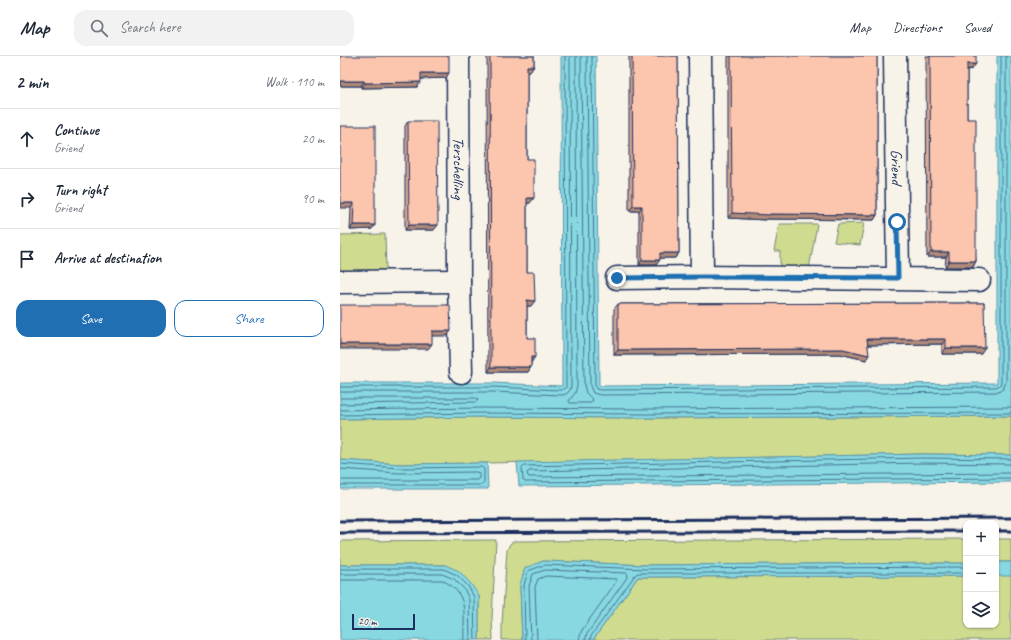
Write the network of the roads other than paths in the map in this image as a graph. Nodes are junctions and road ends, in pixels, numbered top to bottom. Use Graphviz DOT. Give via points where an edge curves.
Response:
graph roads {
  1 [pos="458,56"];
  2 [pos="700,56"];
  3 [pos="895,56"];
  4 [pos="702,277"];
  5 [pos="617,278"];
  6 [pos="898,278"];
  7 [pos="980,280"];
  8 [pos="459,281"];
  9 [pos="340,282"];
  10 [pos="461,372"];
  1 -- 8 [label="street, Terschelling"];
  2 -- 4 [label="street"];
  3 -- 6 [label="street, Griend"];
  4 -- 5 [label="street"];
  4 -- 6 [label="street"];
  6 -- 7 [label="street"];
  8 -- 9 [label="street"];
  8 -- 10 [label="street, Terschelling"];
}
